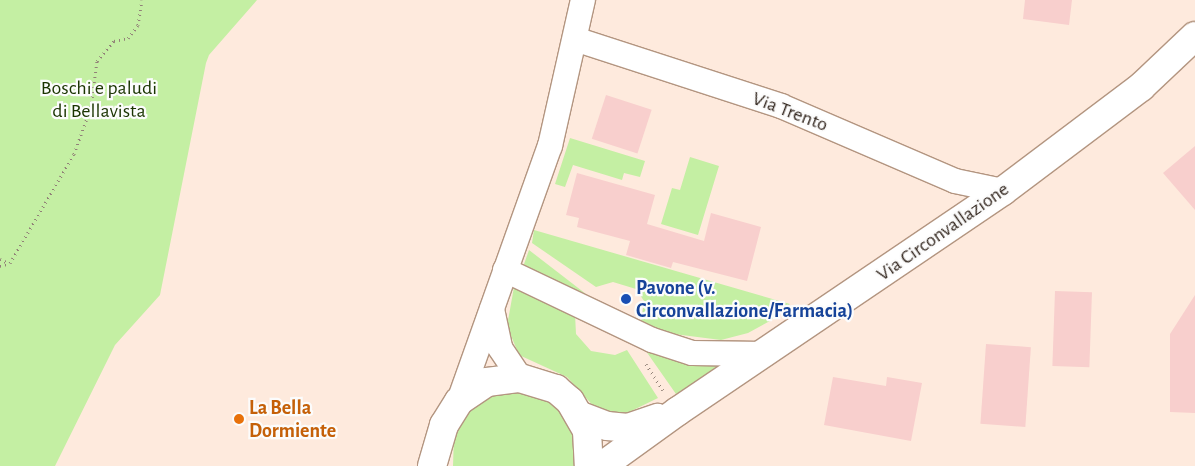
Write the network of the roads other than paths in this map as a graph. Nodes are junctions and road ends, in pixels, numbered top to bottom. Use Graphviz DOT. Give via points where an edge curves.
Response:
graph roads {
  1 [pos="583,0"];
  2 [pos="1195,36"];
  3 [pos="575,39"];
  4 [pos="1003,191"];
  5 [pos="505,270"];
  6 [pos="492,307"];
  7 [pos="765,354"];
  8 [pos="520,378"];
  9 [pos="459,402"];
  10 [pos="678,411"];
  11 [pos="581,416"];
  12 [pos="440,438"];
  13 [pos="432,466"];
  14 [pos="440,466"];
  15 [pos="590,466"];
  16 [pos="602,466"];
  1 -- 3 [label="street"];
  2 -- 4 [label="main road, Via Circonvallazione" via="1142,87"];
  3 -- 4 [label="street, Via Trento" via="780,106 955,181"];
  3 -- 5 [label="street" via="550,146"];
  4 -- 7 [label="main road, Via Circonvallazione"];
  5 -- 6 [label="street"];
  5 -- 7 [label="street" via="652,340 692,353"];
  6 -- 8 [label="street" via="500,348"];
  6 -- 9 [label="street"];
  7 -- 10 [label="main road, Via Circonvallazione"];
  8 -- 9 [label="main road, Via Circonvallazione" via="487,382"];
  8 -- 11 [label="main road, Via Circonvallazione" via="556,389"];
  9 -- 12 [label="main road, Via Circonvallazione"];
  10 -- 11 [label="main road, Via Circonvallazione" via="628,428 607,426"];
  10 -- 16 [label="main road, Via Circonvallazione"];
  11 -- 15 [label="main road, Via Circonvallazione" via="591,446"];
  12 -- 13 [label="main road, Via Circonvallazione"];
  12 -- 14 [label="main road, Via Circonvallazione"];
}
